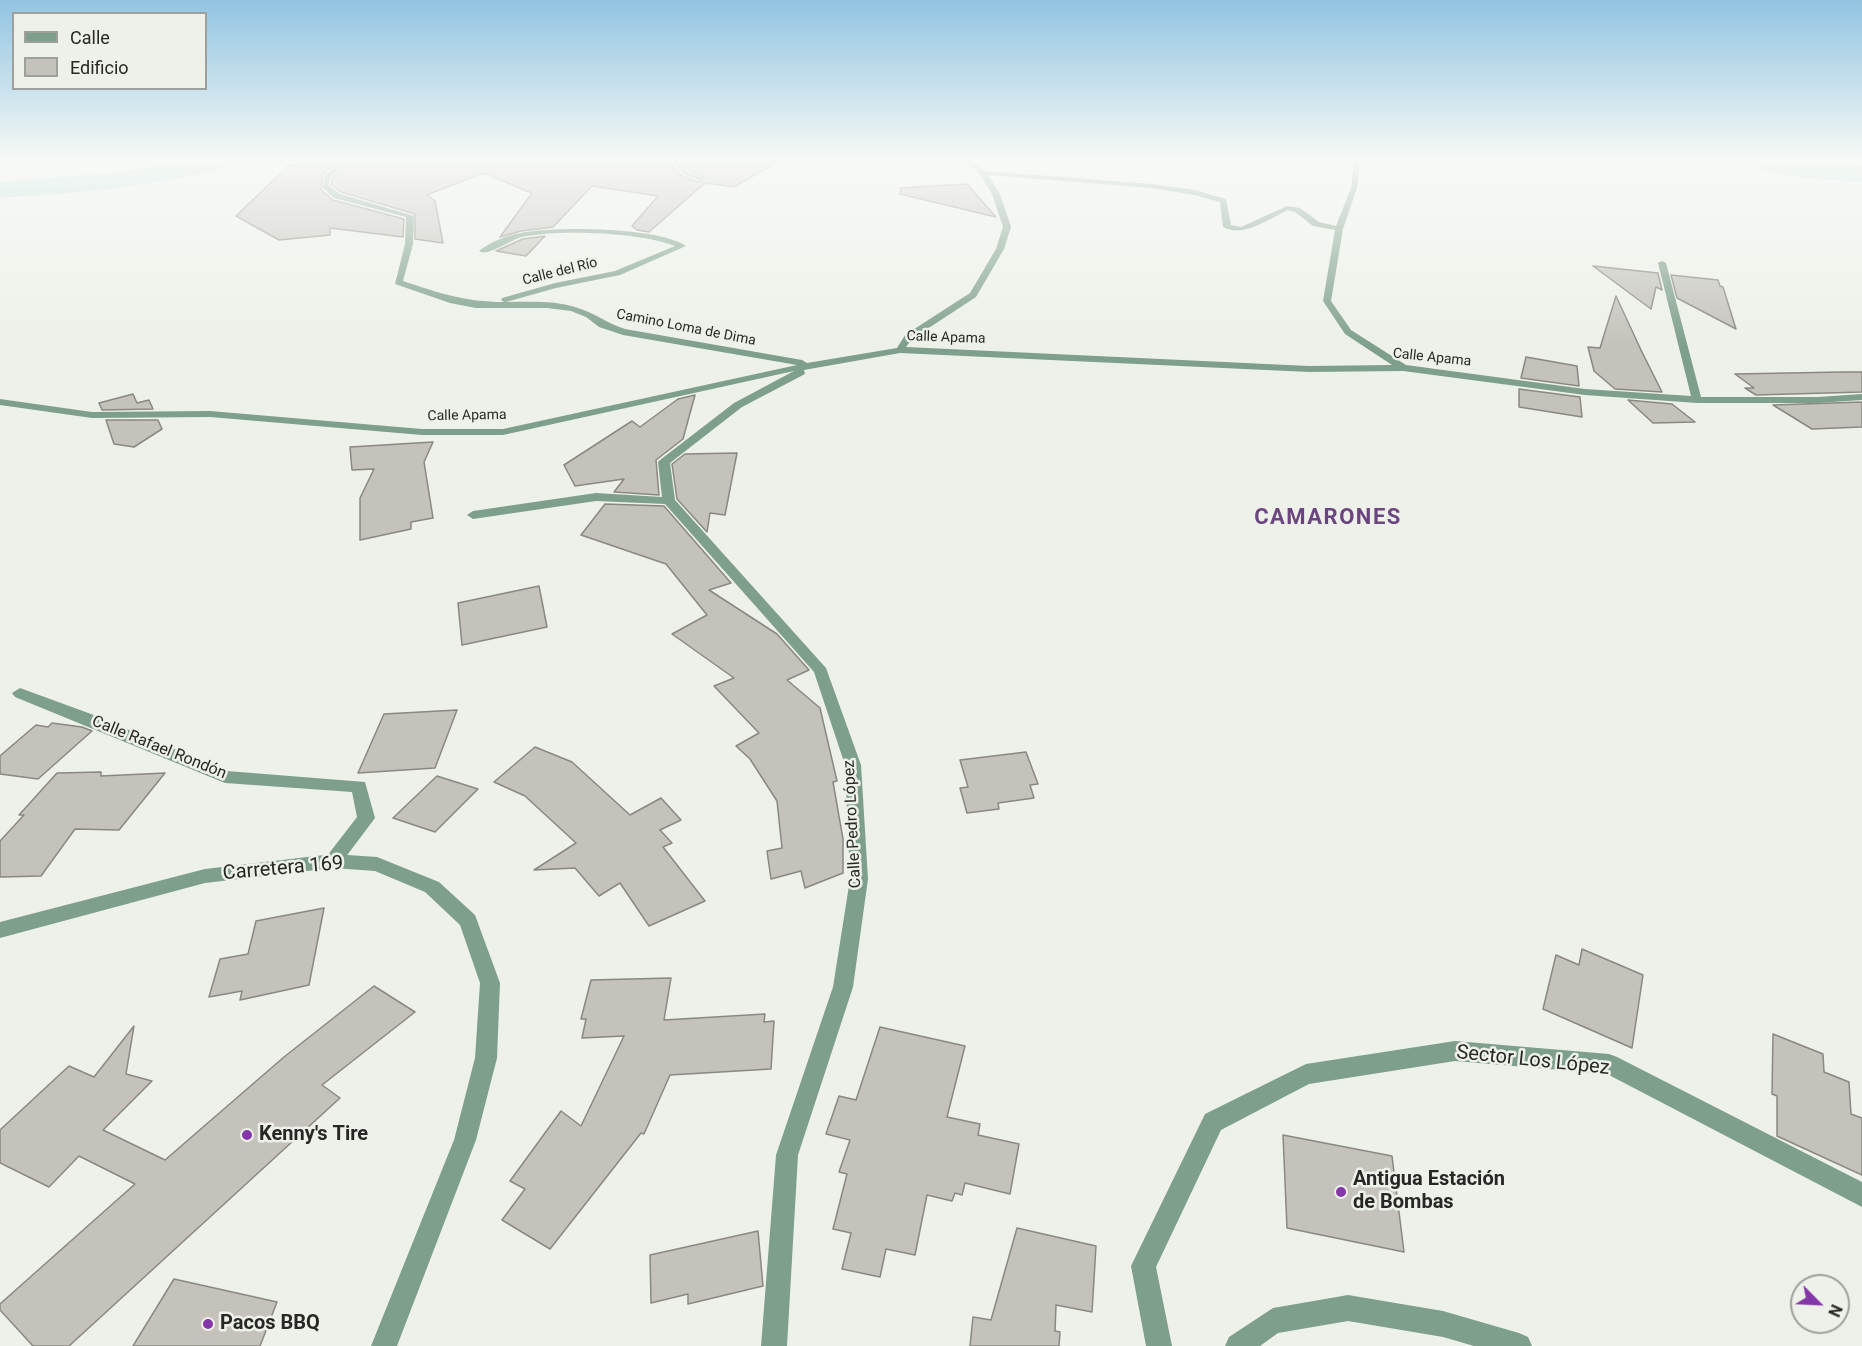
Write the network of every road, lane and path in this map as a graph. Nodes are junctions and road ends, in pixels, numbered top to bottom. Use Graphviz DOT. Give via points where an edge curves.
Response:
graph roads {
  1 [pos="410,222"];
  2 [pos="1005,222"];
  3 [pos="1226,222"];
  4 [pos="1257,222"];
  5 [pos="1313,222"];
  6 [pos="1341,222"];
  7 [pos="1339,229"];
  8 [pos="483,251"];
  9 [pos="1662,263"];
  10 [pos="488,305"];
  11 [pos="900,350"];
  12 [pos="814,365"];
  13 [pos="1403,368"];
  14 [pos="1862,397"];
  15 [pos="1697,400"];
  16 [pos="0,402"];
  17 [pos="669,501"];
  18 [pos="473,515"];
  19 [pos="20,693"];
  20 [pos="333,861"];
  21 [pos="0,930"];
  22 [pos="1862,1196"];
  23 [pos="384,1346"];
  24 [pos="774,1346"];
  25 [pos="1159,1346"];
  26 [pos="1238,1346"];
  27 [pos="1519,1346"];
  1 -- 10 [label="street, Camino Loma de Dima" via="409,244 398,282 453,301"];
  2 -- 11 [label="street" via="1000,249 973,295 908,337"];
  3 -- 4 [label="street" via="1227,227 1242,229"];
  5 -- 7 [label="street"];
  6 -- 7 [label="street"];
  7 -- 13 [label="street" via="1327,301 1348,332"];
  8 -- 10 [label="street, Calle del Río" via="521,235 553,231 650,237 673,240 682,246 617,273"];
  9 -- 15 [label="street"];
  10 -- 12 [label="street, Camino Loma de Dima" via="573,309 602,326 623,332"];
  11 -- 12 [label="street, Calle Apama"];
  11 -- 13 [label="street, Calle Apama" via="1309,369"];
  12 -- 16 [label="street, Calle Apama" via="503,432 422,432 210,414 92,415"];
  12 -- 17 [label="street" via="738,405 664,462"];
  13 -- 15 [label="street, Calle Apama" via="1586,392"];
  14 -- 15 [label="street, Calle Apama"];
  17 -- 18 [label="street" via="596,497"];
  17 -- 24 [label="street, Calle Pedro López" via="820,671 853,765 859,879 843,987 787,1155"];
  19 -- 20 [label="street, Calle Rafael Rondón" via="225,777 359,786 366,818"];
  20 -- 21 [label="street, Carretera 169" via="206,876"];
  20 -- 23 [label="street, Carretera 169" via="377,864 432,887 468,921 490,983 486,1058 465,1140"];
  22 -- 25 [label="street, Sector Los López" via="1609,1064 1455,1051 1306,1074 1213,1122 1143,1266"];
  26 -- 27 [label="street" via="1273,1321 1348,1308 1443,1324"];
}
